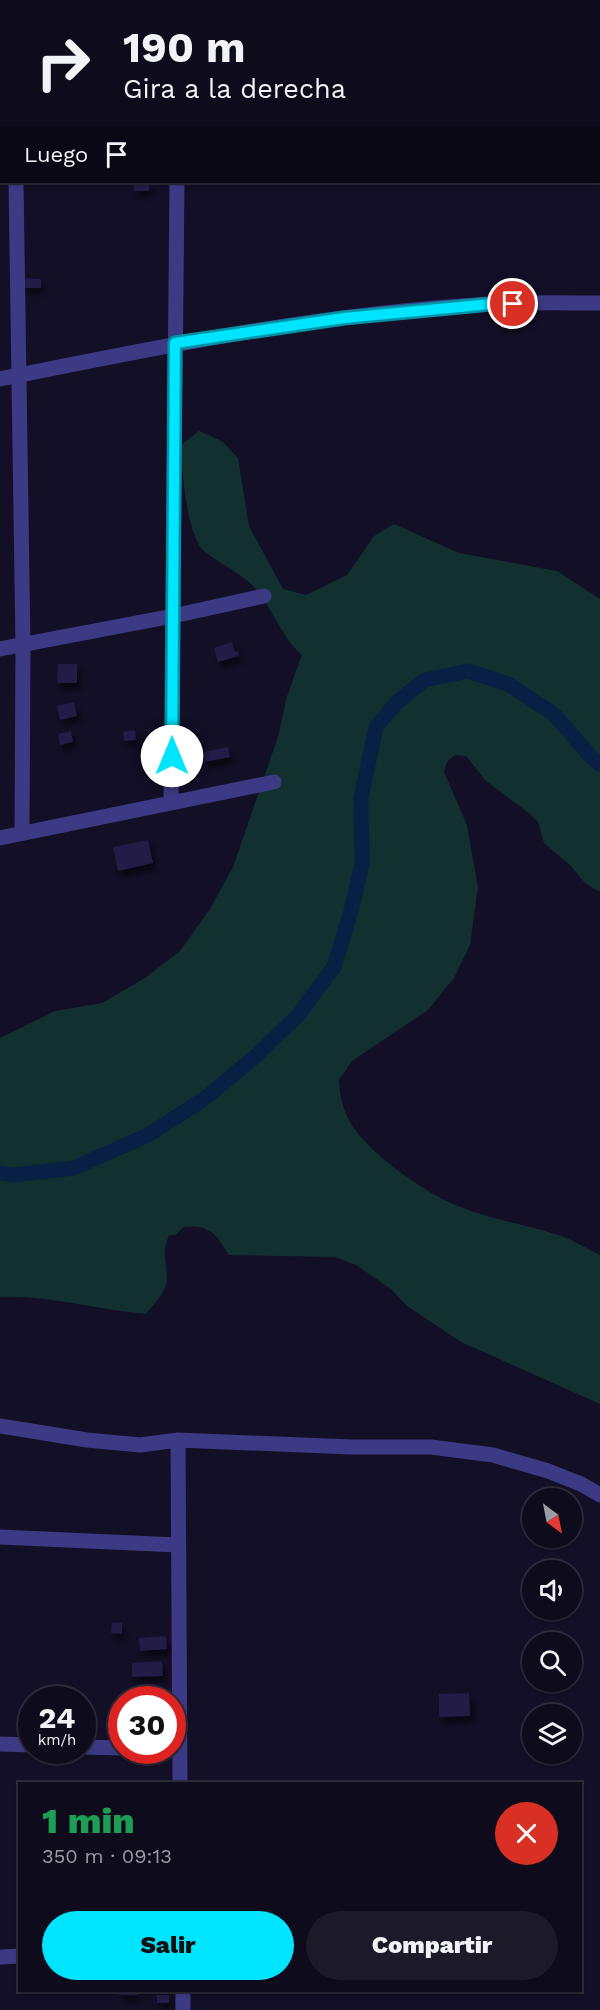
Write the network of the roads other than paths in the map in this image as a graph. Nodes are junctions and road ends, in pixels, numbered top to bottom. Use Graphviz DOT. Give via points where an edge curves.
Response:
graph roads {
  1 [pos="16,183"];
  2 [pos="177,183"];
  3 [pos="600,303"];
  4 [pos="175,343"];
  5 [pos="19,375"];
  6 [pos="0,379"];
  7 [pos="264,596"];
  8 [pos="173,616"];
  9 [pos="23,645"];
  10 [pos="0,649"];
  11 [pos="274,782"];
  12 [pos="171,803"];
  13 [pos="22,834"];
  14 [pos="0,838"];
  15 [pos="0,1426"];
  16 [pos="178,1440"];
  17 [pos="600,1495"];
  18 [pos="0,1537"];
  19 [pos="178,1545"];
  20 [pos="177,1686"];
  21 [pos="0,1744"];
  22 [pos="18,1745"];
  23 [pos="178,1764"];
  24 [pos="180,1782"];
  25 [pos="18,1956"];
  26 [pos="0,1957"];
  27 [pos="183,1992"];
  28 [pos="183,2010"];
  1 -- 5 [label="street"];
  2 -- 4 [label="street"];
  3 -- 4 [label="street" via="491,304 344,318"];
  4 -- 5 [label="street"];
  4 -- 8 [label="street"];
  5 -- 6 [label="street"];
  5 -- 9 [label="street"];
  7 -- 8 [label="street"];
  8 -- 9 [label="street"];
  8 -- 12 [label="street"];
  9 -- 10 [label="street"];
  9 -- 13 [label="street"];
  11 -- 12 [label="street"];
  12 -- 13 [label="street"];
  13 -- 14 [label="street"];
  15 -- 16 [label="street" via="140,1445"];
  16 -- 17 [label="street" via="430,1447 472,1452 548,1471"];
  16 -- 19 [label="street"];
  18 -- 19 [label="street"];
  19 -- 20 [label="street"];
  21 -- 22 [label="street"];
  23 -- 24 [label="street"];
  25 -- 26 [label="street"];
  27 -- 28 [label="street"];
}
